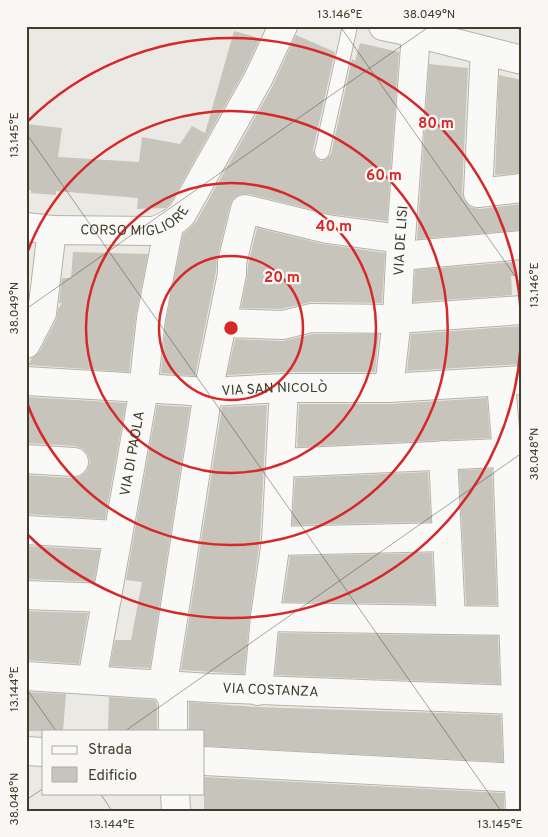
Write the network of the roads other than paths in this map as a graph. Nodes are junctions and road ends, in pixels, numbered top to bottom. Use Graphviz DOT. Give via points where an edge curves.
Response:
graph roads {
  1 [pos="283,26"];
  2 [pos="350,26"];
  3 [pos="383,26"];
  4 [pos="416,33"];
  5 [pos="485,51"];
  6 [pos="522,60"];
  7 [pos="322,152"];
  8 [pos="522,188"];
  9 [pos="169,226"];
  10 [pos="39,228"];
  11 [pos="522,245"];
  12 [pos="401,247"];
  13 [pos="522,310"];
  14 [pos="34,313"];
  15 [pos="397,319"];
  16 [pos="223,323"];
  17 [pos="26,344"];
  18 [pos="26,381"];
  19 [pos="512,382"];
  20 [pos="142,388"];
  21 [pos="284,388"];
  22 [pos="389,388"];
  23 [pos="208,392"];
  24 [pos="514,453"];
  25 [pos="443,455"];
  26 [pos="26,459"];
  27 [pos="74,462"];
  28 [pos="281,463"];
  29 [pos="26,530"];
  30 [pos="117,535"];
  31 [pos="447,537"];
  32 [pos="276,541"];
  33 [pos="26,595"];
  34 [pos="106,598"];
  35 [pos="265,618"];
  36 [pos="451,620"];
  37 [pos="512,621"];
  38 [pos="26,676"];
  39 [pos="92,680"];
  40 [pos="163,684"];
  41 [pos="258,691"];
  42 [pos="515,700"];
  43 [pos="173,730"];
  44 [pos="26,751"];
  45 [pos="42,752"];
  46 [pos="205,761"];
  47 [pos="518,778"];
  48 [pos="175,794"];
  49 [pos="176,811"];
  50 [pos="520,811"];
  1 -- 9 [label="street, CORSO MIGLIORE" via="258,79 182,214"];
  2 -- 7 [label="lane"];
  3 -- 4 [label="street"];
  4 -- 5 [label="street"];
  4 -- 12 [label="street, VIA DE LISI"];
  5 -- 6 [label="street"];
  5 -- 8 [label="street" via="478,194"];
  9 -- 10 [label="street, CORSO MIGLIORE" via="153,230"];
  9 -- 20 [label="street, VIA DI PAOLA" via="151,318"];
  10 -- 14 [label="street, CORSO MIGLIORE"];
  11 -- 12 [label="street"];
  12 -- 15 [label="street, VIA DE LISI"];
  12 -- 16 [label="street" via="245,209 232,263"];
  13 -- 15 [label="street"];
  14 -- 17 [label="street, CORSO MIGLIORE"];
  15 -- 16 [label="street" via="311,318 283,325"];
  15 -- 22 [label="street, VIA DE LISI"];
  16 -- 23 [label="street"];
  18 -- 20 [label="street, VIA SAN NICOLÒ"];
  19 -- 22 [label="street, VIA SAN NICOLÒ"];
  19 -- 24 [label="street"];
  20 -- 23 [label="street, VIA SAN NICOLÒ"];
  20 -- 30 [label="street, VIA DI PAOLA"];
  21 -- 22 [label="street, VIA SAN NICOLÒ"];
  21 -- 23 [label="street, VIA SAN NICOLÒ"];
  21 -- 28 [label="street"];
  23 -- 40 [label="street"];
  24 -- 25 [label="street"];
  24 -- 37 [label="street"];
  25 -- 28 [label="street"];
  25 -- 31 [label="street"];
  26 -- 27 [label="street"];
  28 -- 32 [label="street"];
  29 -- 30 [label="street"];
  30 -- 34 [label="street, VIA DI PAOLA"];
  31 -- 32 [label="street"];
  31 -- 36 [label="street"];
  32 -- 35 [label="street"];
  33 -- 34 [label="street"];
  34 -- 39 [label="street, VIA DI PAOLA"];
  35 -- 36 [label="street"];
  35 -- 41 [label="street"];
  36 -- 37 [label="street"];
  37 -- 42 [label="street"];
  38 -- 39 [label="street, VIA COSTANZA"];
  39 -- 40 [label="street, VIA COSTANZA"];
  40 -- 41 [label="street, VIA COSTANZA"];
  40 -- 43 [label="street" via="173,699"];
  41 -- 42 [label="street, VIA COSTANZA"];
  42 -- 47 [label="street"];
  44 -- 45 [label="street"];
  46 -- 47 [label="street"];
  47 -- 50 [label="street"];
  48 -- 49 [label="street"];
}
